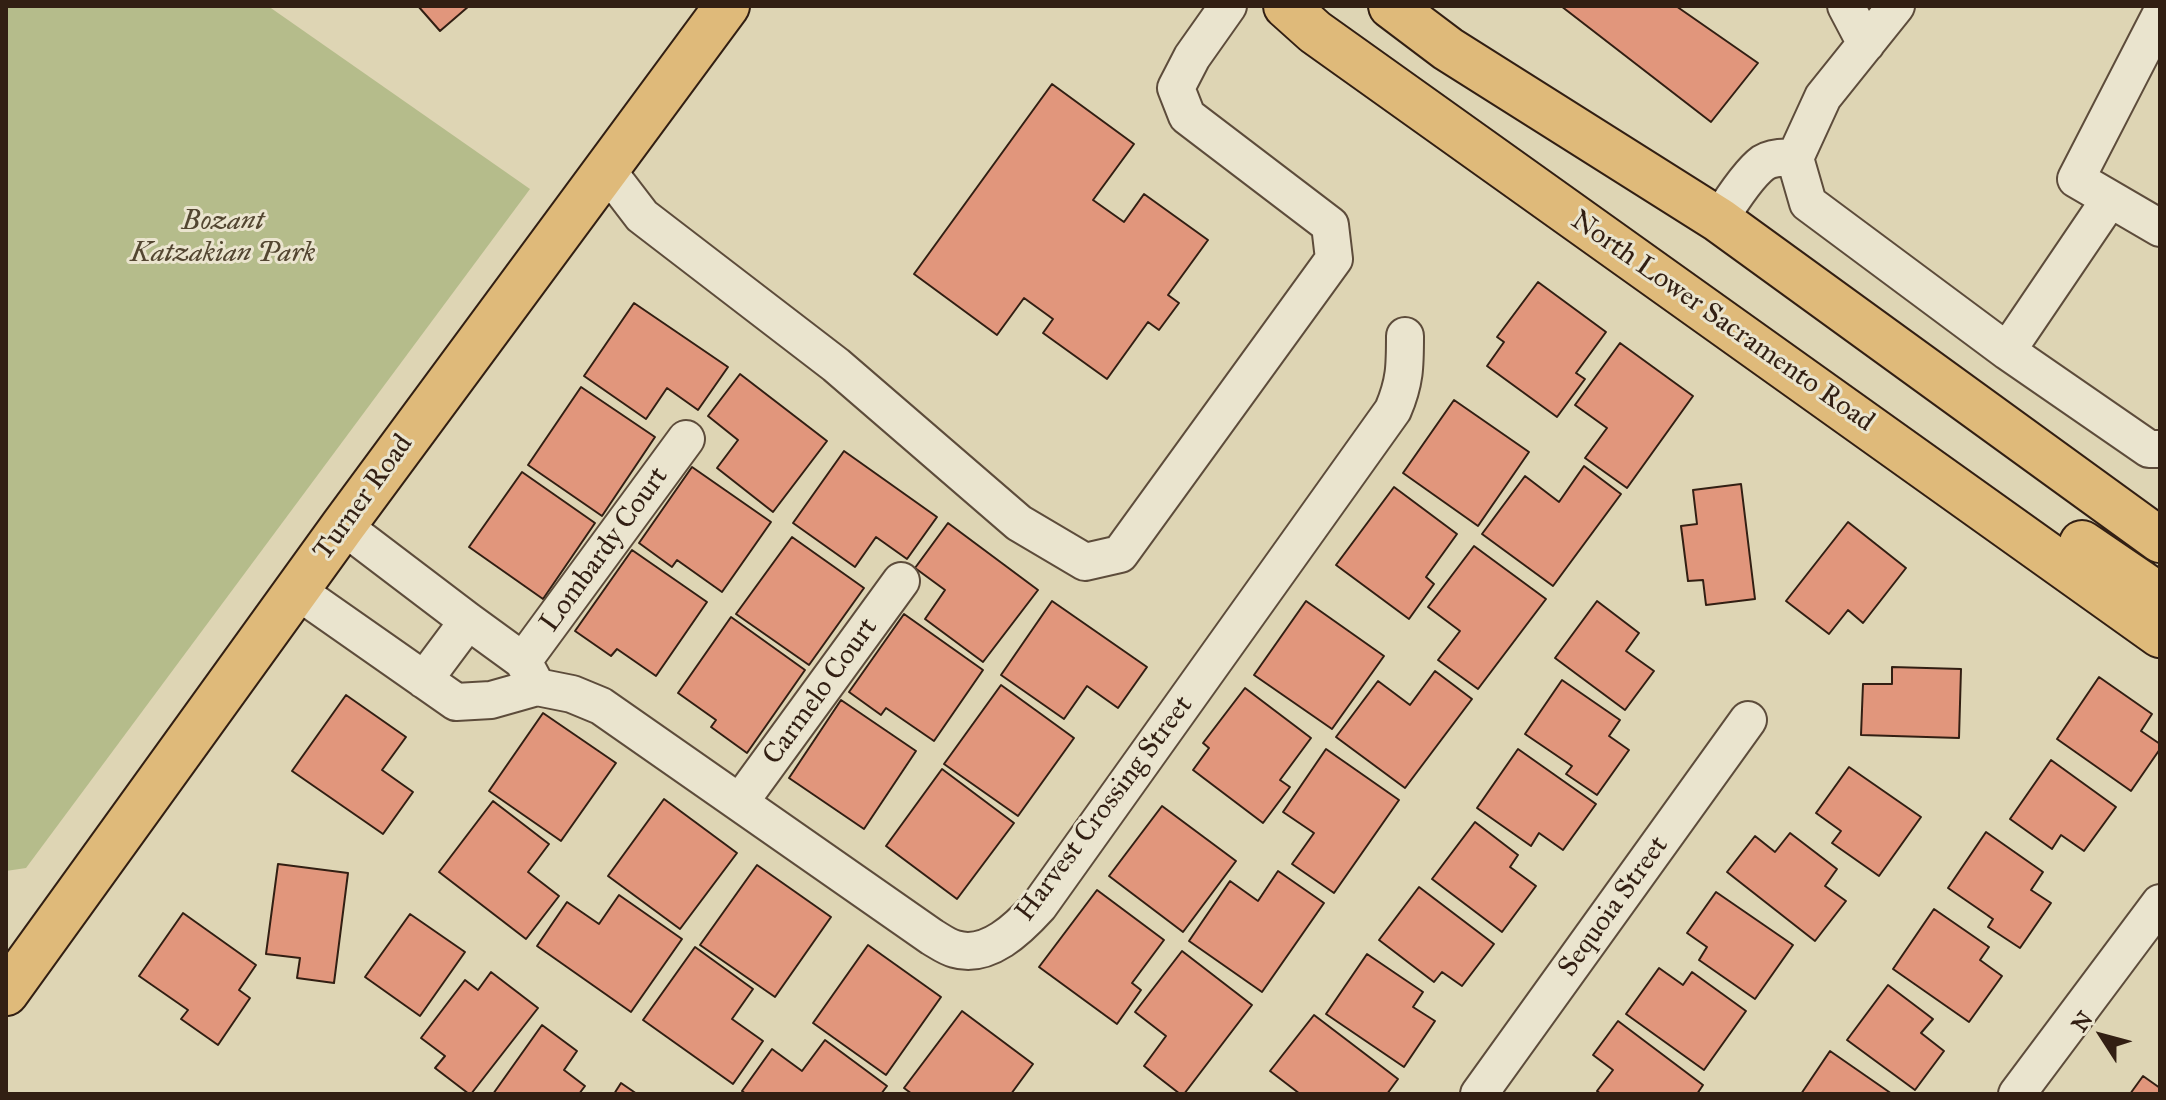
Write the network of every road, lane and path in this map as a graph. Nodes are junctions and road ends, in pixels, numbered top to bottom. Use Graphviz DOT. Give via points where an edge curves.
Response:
graph roads {
  1 [pos="727,6"];
  2 [pos="1228,6"];
  3 [pos="1286,6"];
  4 [pos="1391,6"];
  5 [pos="1846,6"];
  6 [pos="1896,6"];
  7 [pos="2160,16"];
  8 [pos="1866,44"];
  9 [pos="1795,158"];
  10 [pos="606,169"];
  11 [pos="2110,199"];
  12 [pos="1719,220"];
  13 [pos="2160,228"];
  14 [pos="1405,336"];
  15 [pos="2007,351"];
  16 [pos="686,439"];
  17 [pos="2160,449"];
  18 [pos="1986,510"];
  19 [pos="343,526"];
  20 [pos="2160,540"];
  21 [pos="901,581"];
  22 [pos="296,590"];
  23 [pos="2160,596"];
  24 [pos="468,621"];
  25 [pos="2160,635"];
  26 [pos="530,674"];
  27 [pos="424,680"];
  28 [pos="1748,720"];
  29 [pos="740,802"];
  30 [pos="2160,903"];
  31 [pos="9,982"];
  32 [pos="1479,1094"];
  33 [pos="2017,1094"];
  1 -- 10 [label="main road, Turner Road"];
  2 -- 10 [label="street" via="1176,88 1187,116 1330,225 1334,259 1120,554 1085,562 1019,523 836,365 642,216"];
  3 -- 18 [label="main road, North Lower Sacramento Road" via="1315,32"];
  4 -- 12 [label="main road" via="1448,49"];
  5 -- 8 [label="street"];
  6 -- 8 [label="street"];
  7 -- 11 [label="street" via="2076,179"];
  8 -- 9 [label="street" via="1823,97"];
  9 -- 12 [label="street" via="1763,163"];
  9 -- 15 [label="street" via="1808,203"];
  10 -- 19 [label="main road, Turner Road"];
  11 -- 13 [label="street"];
  11 -- 15 [label="street"];
  12 -- 20 [label="main road"];
  14 -- 29 [label="street, Harvest Crossing Street" via="1405,374 1393,410 1039,906 999,941 979,950 957,950 932,937"];
  15 -- 17 [label="street" via="2149,449"];
  16 -- 26 [label="street, Lombardy Court"];
  18 -- 23 [label="main road" via="2034,510"];
  18 -- 25 [label="main road, North Lower Sacramento Road"];
  19 -- 22 [label="main road, Turner Road"];
  19 -- 24 [label="street, Harvest Crossing Street"];
  21 -- 29 [label="street, Carmelo Court"];
  22 -- 27 [label="street, Harvest Crossing Street"];
  22 -- 31 [label="main road, Turner Road"];
  24 -- 26 [label="street, Harvest Crossing Street"];
  24 -- 27 [label="street"];
  26 -- 27 [label="street, Harvest Crossing Street" via="491,700 456,702"];
  26 -- 29 [label="street, Harvest Crossing Street" via="601,706"];
  28 -- 32 [label="street, Sequoia Street"];
  30 -- 33 [label="street"];
}
